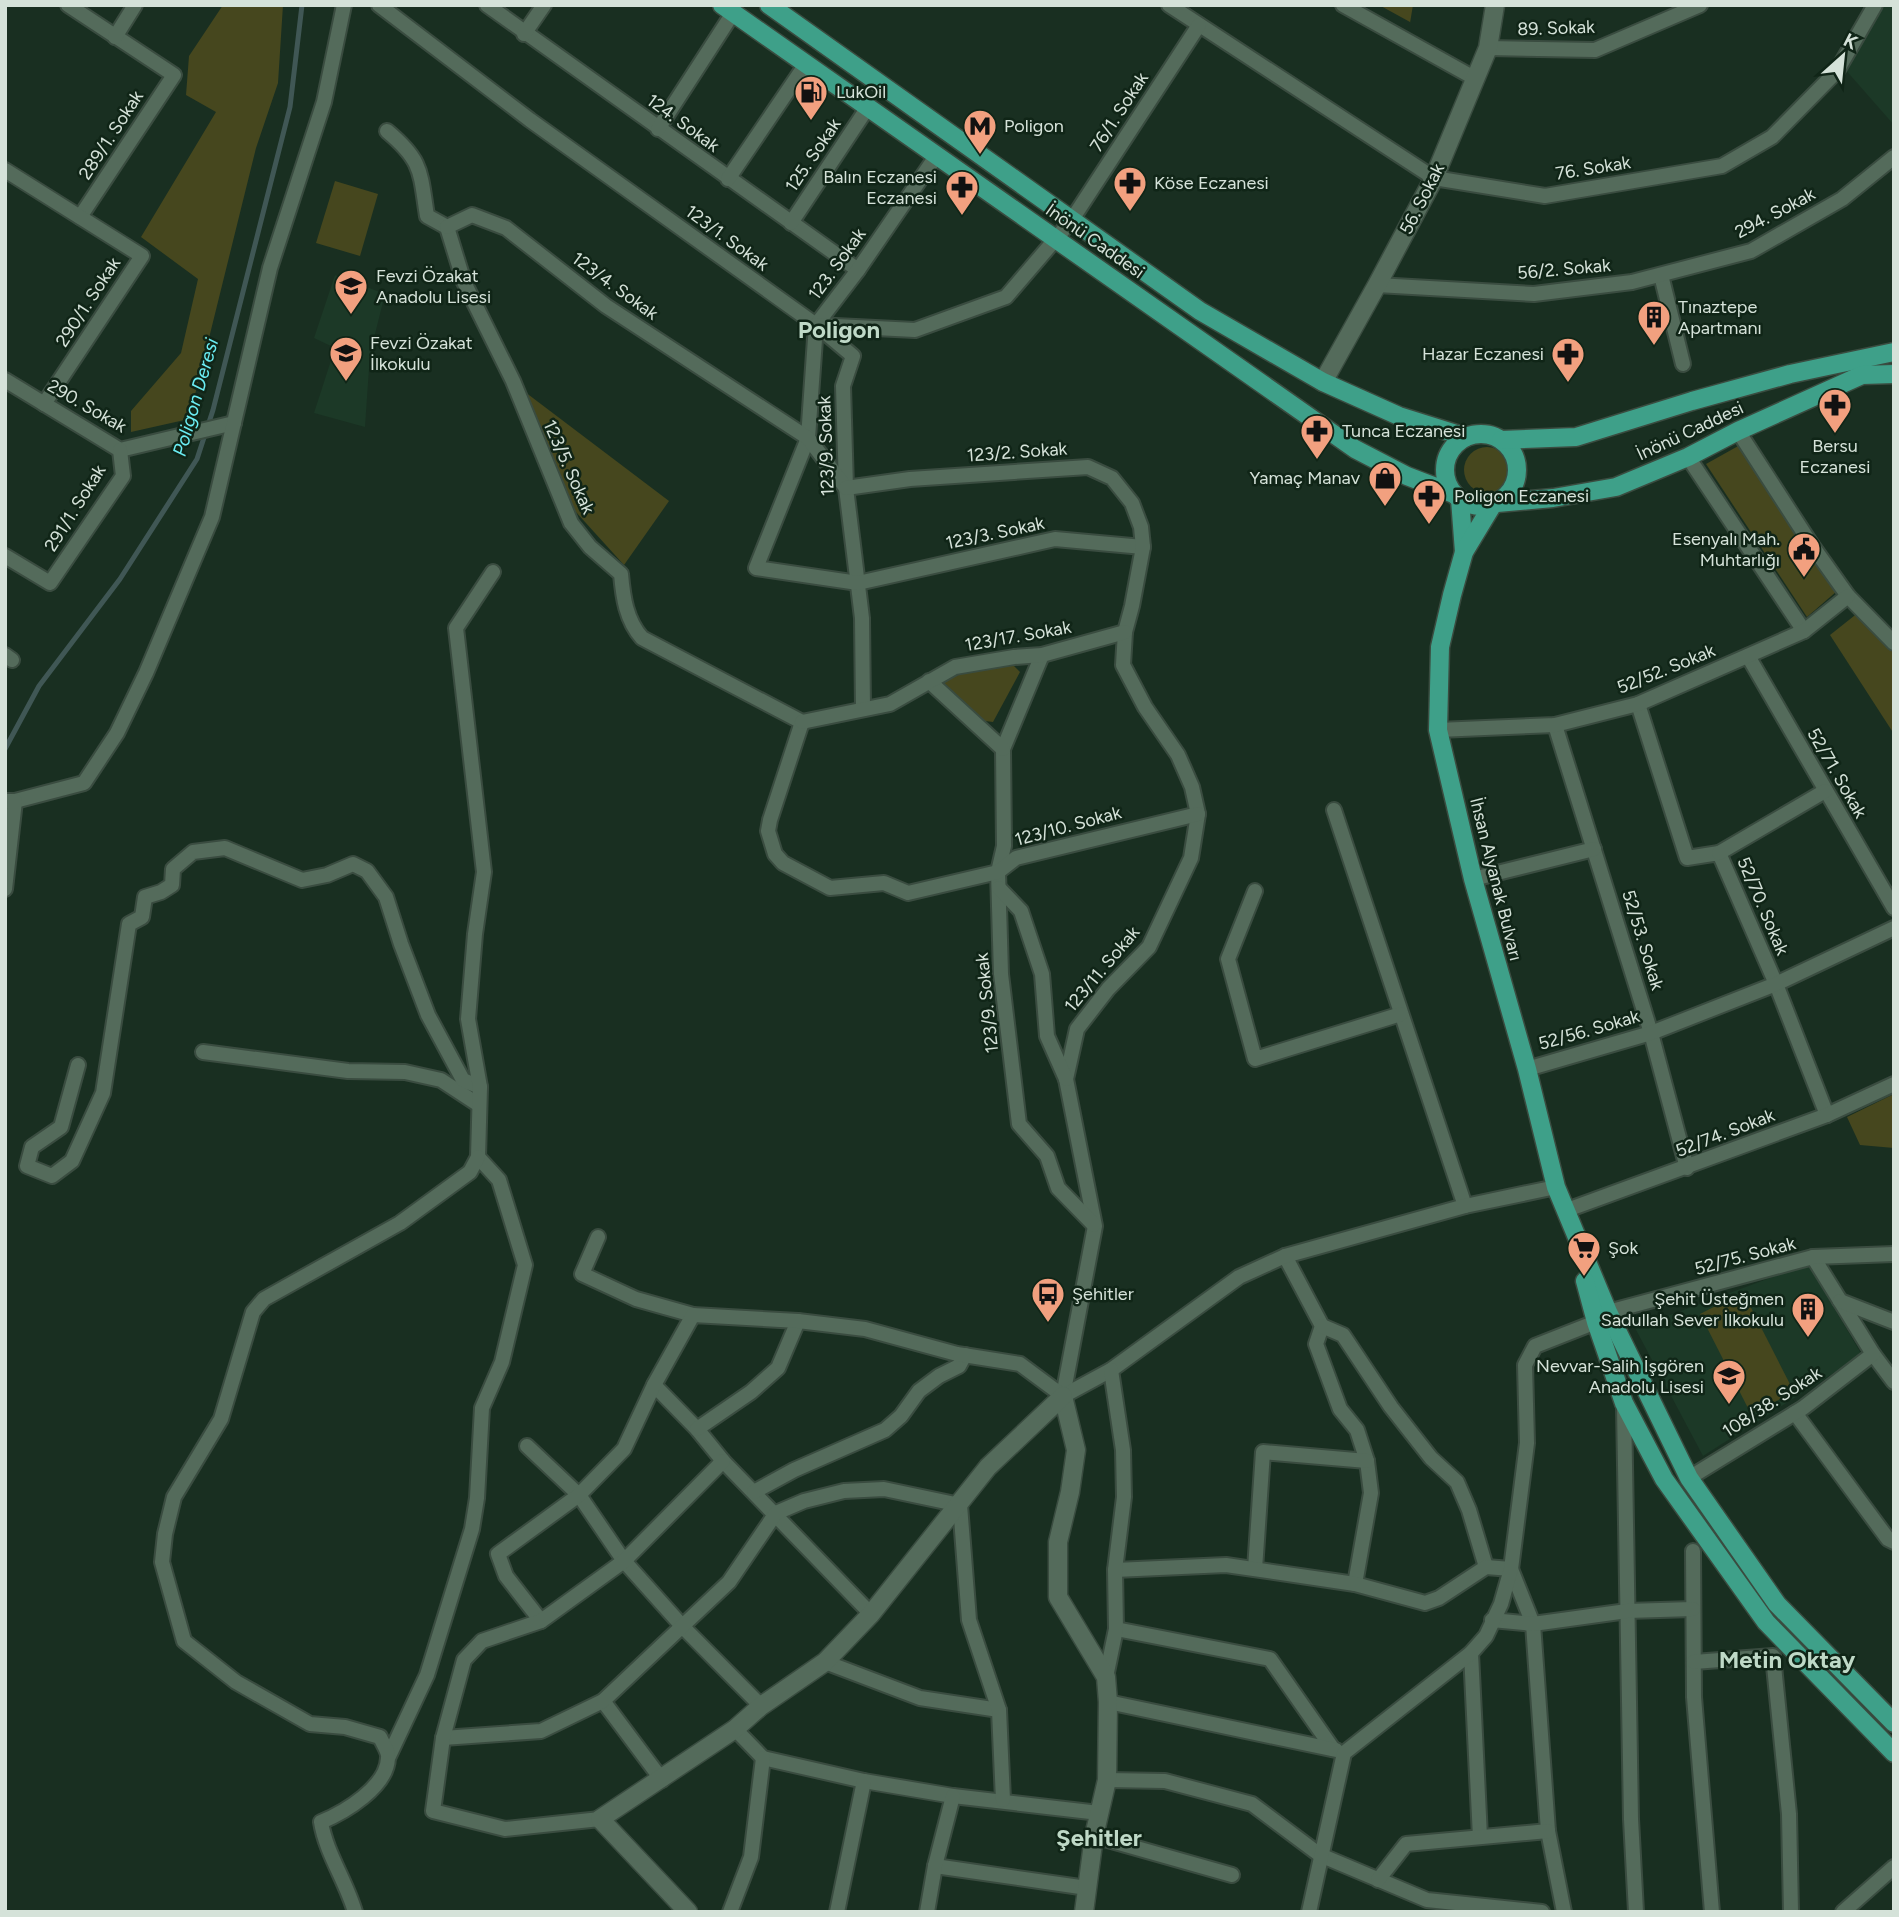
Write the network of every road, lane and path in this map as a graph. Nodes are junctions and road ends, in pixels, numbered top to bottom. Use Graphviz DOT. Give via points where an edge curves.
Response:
graph roads {
  1 [pos="68,5"];
  2 [pos="135,5"];
  3 [pos="344,5"];
  4 [pos="379,5"];
  5 [pos="487,5"];
  6 [pos="544,5"];
  7 [pos="769,5"];
  8 [pos="1169,5"];
  9 [pos="1343,5"];
  10 [pos="1495,5"];
  11 [pos="1700,5"];
  12 [pos="1875,5"];
  13 [pos="727,9"];
  14 [pos="1199,25"];
  15 [pos="524,34"];
  16 [pos="116,37"];
  17 [pos="1488,48"];
  18 [pos="806,64"];
  19 [pos="1476,79"];
  20 [pos="868,107"];
  21 [pos="658,129"];
  22 [pos="387,131"];
  23 [pos="937,155"];
  24 [pos="1894,156"];
  25 [pos="5,170"];
  26 [pos="1434,178"];
  27 [pos="728,179"];
  28 [pos="80,217"];
  29 [pos="1071,221"];
  30 [pos="791,223"];
  31 [pos="447,227"];
  32 [pos="1057,240"];
  33 [pos="858,270"];
  34 [pos="1661,275"];
  35 [pos="1377,285"];
  36 [pos="816,325"];
  37 [pos="1894,352"];
  38 [pos="1683,364"];
  39 [pos="1894,374"];
  40 [pos="5,380"];
  41 [pos="1322,382"];
  42 [pos="44,404"];
  43 [pos="228,425"];
  44 [pos="1738,431"];
  45 [pos="1466,437"];
  46 [pos="808,438"];
  47 [pos="1501,440"];
  48 [pos="120,450"];
  49 [pos="1688,457"];
  50 [pos="846,488"];
  51 [pos="1457,496"];
  52 [pos="1495,503"];
  53 [pos="1143,547"];
  54 [pos="1464,552"];
  55 [pos="5,556"];
  56 [pos="492,572"];
  57 [pos="858,583"];
  58 [pos="1848,596"];
  59 [pos="1804,631"];
  60 [pos="1125,632"];
  61 [pos="1894,643"];
  62 [pos="1042,655"];
  63 [pos="1748,656"];
  64 [pos="929,681"];
  65 [pos="1638,704"];
  66 [pos="863,709"];
  67 [pos="802,722"];
  68 [pos="1555,725"];
  69 [pos="1438,730"];
  70 [pos="1003,749"];
  71 [pos="1825,791"];
  72 [pos="10,801"];
  73 [pos="1334,810"];
  74 [pos="1198,814"];
  75 [pos="1594,849"];
  76 [pos="1719,853"];
  77 [pos="998,872"];
  78 [pos="1473,879"];
  79 [pos="999,888"];
  80 [pos="5,889"];
  81 [pos="1255,891"];
  82 [pos="1894,908"];
  83 [pos="1894,928"];
  84 [pos="1776,984"];
  85 [pos="1401,1014"];
  86 [pos="1651,1033"];
  87 [pos="202,1052"];
  88 [pos="78,1065"];
  89 [pos="1527,1069"];
  90 [pos="1066,1079"];
  91 [pos="1894,1084"];
  92 [pos="480,1087"];
  93 [pos="479,1105"];
  94 [pos="1827,1115"];
  95 [pos="478,1157"];
  96 [pos="1687,1168"];
  97 [pos="1556,1187"];
  98 [pos="1465,1206"];
  99 [pos="1566,1210"];
  100 [pos="1094,1226"];
  101 [pos="598,1237"];
  102 [pos="1894,1254"];
  103 [pos="1285,1256"];
  104 [pos="1813,1257"];
  105 [pos="1840,1301"];
  106 [pos="693,1315"];
  107 [pos="1602,1317"];
  108 [pos="798,1321"];
  109 [pos="1894,1322"];
  110 [pos="1322,1326"];
  111 [pos="1873,1354"];
  112 [pos="965,1355"];
  113 [pos="1111,1370"];
  114 [pos="1894,1382"];
  115 [pos="654,1385"];
  116 [pos="1063,1396"];
  117 [pos="1624,1403"];
  118 [pos="1794,1413"];
  119 [pos="697,1429"];
  120 [pos="527,1446"];
  121 [pos="723,1461"];
  122 [pos="1367,1461"];
  123 [pos="1689,1478"];
  124 [pos="754,1492"];
  125 [pos="579,1495"];
  126 [pos="960,1505"];
  127 [pos="776,1513"];
  128 [pos="1894,1542"];
  129 [pos="1693,1551"];
  130 [pos="625,1561"];
  131 [pos="1486,1567"];
  132 [pos="1255,1569"];
  133 [pos="1511,1569"];
  134 [pos="1115,1570"];
  135 [pos="1355,1584"];
  136 [pos="1693,1609"];
  137 [pos="1627,1611"];
  138 [pos="871,1614"];
  139 [pos="1492,1620"];
  140 [pos="541,1621"];
  141 [pos="1533,1624"];
  142 [pos="683,1627"];
  143 [pos="1116,1629"];
  144 [pos="1471,1653"];
  145 [pos="825,1662"];
  146 [pos="1693,1662"];
  147 [pos="1106,1677"];
  148 [pos="603,1701"];
  149 [pos="1108,1702"];
  150 [pos="761,1706"];
  151 [pos="999,1710"];
  152 [pos="1894,1723"];
  153 [pos="735,1729"];
  154 [pos="443,1738"];
  155 [pos="1339,1751"];
  156 [pos="1894,1753"];
  157 [pos="389,1756"];
  158 [pos="763,1758"];
  159 [pos="662,1780"];
  160 [pos="1107,1780"];
  161 [pos="864,1781"];
  162 [pos="953,1796"];
  163 [pos="1003,1800"];
  164 [pos="1099,1812"];
  165 [pos="600,1819"];
  166 [pos="1548,1830"];
  167 [pos="1094,1836"];
  168 [pos="1480,1837"];
  169 [pos="1320,1855"];
  170 [pos="934,1866"];
  171 [pos="1894,1867"];
  172 [pos="1232,1875"];
  173 [pos="1378,1880"];
  174 [pos="1087,1888"];
  175 [pos="355,1912"];
  176 [pos="688,1912"];
  177 [pos="730,1912"];
  178 [pos="838,1912"];
  179 [pos="927,1912"];
  180 [pos="1084,1912"];
  181 [pos="1309,1912"];
  182 [pos="1542,1912"];
  183 [pos="1564,1912"];
  184 [pos="1636,1912"];
  185 [pos="1712,1912"];
  186 [pos="1790,1912"];
  187 [pos="1843,1912"];
  1 -- 16 [label="street"];
  2 -- 16 [label="street"];
  3 -- 43 [label="street" via="324,102 270,268"];
  4 -- 36 [label="street, 123/1. Sokak" via="530,120"];
  5 -- 15 [label="street, 124. Sokak"];
  6 -- 15 [label="street"];
  7 -- 29 [label="main road, İnönü Caddesi"];
  8 -- 14 [label="street, 76. Sokak"];
  9 -- 19 [label="street"];
  10 -- 17 [label="street, 56. Sokak"];
  11 -- 17 [label="street, 89. Sokak" via="1595,50"];
  12 -- 26 [label="street, 76. Sokak" via="1837,71 1773,137 1722,166 1545,196"];
  13 -- 18 [label="main road, İnönü Caddesi"];
  13 -- 21 [label="street"];
  14 -- 26 [label="street, 76. Sokak"];
  14 -- 29 [label="street, 76/1. Sokak"];
  15 -- 21 [label="street, 124. Sokak"];
  16 -- 28 [label="street, 289/1. Sokak" via="174,75"];
  17 -- 19 [label="street, 56. Sokak"];
  18 -- 20 [label="main road, İnönü Caddesi"];
  18 -- 27 [label="street"];
  19 -- 26 [label="street, 56. Sokak"];
  20 -- 23 [label="main road, İnönü Caddesi"];
  20 -- 30 [label="street, 125. Sokak"];
  21 -- 27 [label="street, 124. Sokak"];
  22 -- 31 [label="street" via="407,148 419,167 427,216"];
  23 -- 32 [label="main road, İnönü Caddesi"];
  23 -- 33 [label="street, 123. Sokak"];
  24 -- 34 [label="street, 294. Sokak" via="1842,199 1751,251"];
  25 -- 28 [label="street"];
  26 -- 35 [label="street, 56. Sokak"];
  27 -- 30 [label="street, 124. Sokak"];
  28 -- 42 [label="street, 290/1. Sokak" via="142,256"];
  29 -- 32 [label="street"];
  29 -- 41 [label="main road, İnönü Caddesi" via="1200,310"];
  30 -- 33 [label="street, 124. Sokak"];
  31 -- 46 [label="street, 123/4. Sokak" via="472,215 506,229 606,306"];
  31 -- 67 [label="street, 123/5. Sokak" via="464,282 513,381 571,523 621,574 633,628 642,638"];
  32 -- 36 [label="street" via="1006,297 915,330"];
  32 -- 51 [label="main road, İnönü Caddesi" via="1355,449 1406,477"];
  33 -- 36 [label="street, 123. Sokak"];
  34 -- 35 [label="street, 56/2. Sokak" via="1534,294"];
  34 -- 38 [label="street"];
  35 -- 41 [label="street, 56. Sokak"];
  36 -- 46 [label="street, 123. Sokak"];
  36 -- 50 [label="street, 123/9. Sokak" via="853,356 843,386"];
  37 -- 47 [label="main road, İnönü Caddesi" via="1790,374 1576,437"];
  39 -- 44 [label="main road, İnönü Caddesi" via="1862,375"];
  40 -- 42 [label="street, 290. Sokak"];
  41 -- 45 [label="main road, İnönü Caddesi"];
  42 -- 48 [label="street, 290. Sokak"];
  43 -- 48 [label="street, 290. Sokak"];
  43 -- 72 [label="street" via="212,517 117,733 84,783"];
  44 -- 49 [label="main road, İnönü Caddesi"];
  44 -- 58 [label="street"];
  45 -- 47 [label="main road" via="1482,433"];
  45 -- 51 [label="main road" via="1446,461 1447,484"];
  46 -- 50 [label="street, 123/4. Sokak"];
  46 -- 57 [label="street, 123. Sokak" via="756,568"];
  47 -- 52 [label="main road" via="1513,452 1517,475 1507,496"];
  48 -- 55 [label="street, 291/1. Sokak" via="123,476 50,583"];
  49 -- 52 [label="main road, İnönü Caddesi" via="1616,487"];
  49 -- 59 [label="street"];
  50 -- 53 [label="street, 123/2. Sokak" via="1088,467 1112,478 1132,503"];
  50 -- 57 [label="street, 123/9. Sokak"];
  51 -- 52 [label="main road" via="1474,506"];
  51 -- 54 [label="main road"];
  52 -- 54 [label="main road"];
  53 -- 57 [label="street, 123/3. Sokak" via="1055,539"];
  53 -- 60 [label="street, 123/11. Sokak"];
  54 -- 69 [label="main road, İhsan Alyanak Bulvarı" via="1440,647"];
  56 -- 92 [label="street" via="456,628 484,872 468,1018"];
  57 -- 66 [label="street, 123/9. Sokak"];
  58 -- 59 [label="street, 52/52. Sokak"];
  58 -- 61 [label="street"];
  59 -- 63 [label="street, 52/52. Sokak"];
  60 -- 62 [label="street, 123/17. Sokak"];
  60 -- 74 [label="street, 123/11. Sokak" via="1123,664 1178,755"];
  62 -- 64 [label="street, 123/17. Sokak" via="956,667"];
  62 -- 70 [label="street, 123/9. Sokak"];
  63 -- 65 [label="street, 52/52. Sokak"];
  63 -- 71 [label="street, 52/71. Sokak"];
  64 -- 66 [label="street, 123/17. Sokak" via="890,704"];
  64 -- 70 [label="street"];
  65 -- 68 [label="street, 52/52. Sokak"];
  65 -- 76 [label="street, 52/70. Sokak" via="1687,858"];
  66 -- 67 [label="street, 123/17. Sokak"];
  67 -- 77 [label="street, 123/10. Sokak" via="768,831 778,859 830,888 884,883 908,893"];
  68 -- 69 [label="street, 52/52. Sokak"];
  68 -- 75 [label="street, 52/53. Sokak"];
  69 -- 78 [label="main road, İhsan Alyanak Bulvarı"];
  70 -- 77 [label="street, 123/9. Sokak" via="1003,846"];
  71 -- 76 [label="street"];
  71 -- 82 [label="street, 52/71. Sokak"];
  72 -- 80 [label="street"];
  73 -- 85 [label="street"];
  74 -- 77 [label="street, 123/10. Sokak" via="1016,858"];
  74 -- 90 [label="street, 123/11. Sokak" via="1191,858 1164,918 1149,947 1077,1029"];
  75 -- 78 [label="street"];
  75 -- 86 [label="street, 52/53. Sokak"];
  76 -- 84 [label="street, 52/70. Sokak"];
  77 -- 79 [label="street, 123/9. Sokak"];
  78 -- 89 [label="main road, İhsan Alyanak Bulvarı"];
  79 -- 90 [label="street" via="1021,911 1042,974 1047,1036"];
  79 -- 100 [label="street, 123/9. Sokak" via="1001,974 1020,1124 1047,1156 1058,1188"];
  81 -- 85 [label="street" via="1228,959 1255,1059"];
  83 -- 84 [label="street, 52/56. Sokak"];
  84 -- 86 [label="street, 52/56. Sokak"];
  84 -- 94 [label="street, 52/70. Sokak"];
  85 -- 98 [label="street"];
  86 -- 89 [label="street, 52/56. Sokak"];
  86 -- 96 [label="street, 52/53. Sokak"];
  87 -- 93 [label="street" via="348,1071 405,1072 441,1080"];
  88 -- 92 [label="street" via="61,1126 32,1147 27,1166 52,1176 72,1161 103,1093 130,924 142,917 145,897 172,885 173,869 193,852 225,848 302,880 327,876 353,864 367,871 386,897 434,1026 463,1080"];
  89 -- 97 [label="main road, İhsan Alyanak Bulvarı"];
  90 -- 100 [label="street, 123/11. Sokak"];
  91 -- 94 [label="street, 52/74. Sokak"];
  92 -- 93 [label="street"];
  93 -- 95 [label="street"];
  94 -- 96 [label="street, 52/74. Sokak"];
  95 -- 157 [label="street" via="499,1180 525,1265 502,1362 482,1408 472,1529 427,1675"];
  95 -- 157 [label="street" via="470,1172 400,1223 264,1299 253,1312 221,1419 174,1497 165,1534 162,1562 184,1641 236,1682 310,1724 380,1737"];
  96 -- 99 [label="street, 52/74. Sokak"];
  97 -- 98 [label="street"];
  97 -- 99 [label="main road, İhsan Alyanak Bulvarı"];
  98 -- 103 [label="street"];
  99 -- 107 [label="main road, İhsan Alyanak Bulvarı"];
  100 -- 116 [label="street, 123/11. Sokak"];
  101 -- 106 [label="street" via="582,1274 636,1299"];
  102 -- 104 [label="street, 52/75. Sokak"];
  103 -- 110 [label="street"];
  103 -- 113 [label="street" via="1239,1277"];
  104 -- 105 [label="street"];
  104 -- 107 [label="street, 52/75. Sokak"];
  105 -- 109 [label="street"];
  105 -- 111 [label="street"];
  106 -- 108 [label="street"];
  106 -- 115 [label="street"];
  107 -- 117 [label="main road"];
  107 -- 123 [label="main road"];
  107 -- 133 [label="street, 52/75. Sokak" via="1535,1346 1525,1365 1527,1443"];
  108 -- 112 [label="street" via="865,1329"];
  108 -- 119 [label="street" via="778,1368"];
  110 -- 122 [label="street" via="1316,1344 1340,1409 1357,1430"];
  110 -- 131 [label="street" via="1343,1335 1391,1407 1457,1482"];
  111 -- 114 [label="street"];
  111 -- 118 [label="street, 108/38. Sokak"];
  112 -- 116 [label="street" via="1020,1364"];
  112 -- 124 [label="street" via="959,1366 919,1391 885,1430"];
  113 -- 116 [label="street"];
  113 -- 134 [label="street" via="1123,1450 1124,1497"];
  115 -- 119 [label="street"];
  115 -- 125 [label="street" via="624,1449"];
  116 -- 126 [label="street" via="988,1467"];
  116 -- 147 [label="street" via="1076,1450 1058,1542 1058,1597"];
  117 -- 137 [label="street"];
  117 -- 156 [label="main road" via="1664,1479 1766,1622"];
  118 -- 123 [label="street, 108/38. Sokak"];
  118 -- 128 [label="street"];
  119 -- 121 [label="street"];
  120 -- 125 [label="street"];
  121 -- 124 [label="street"];
  121 -- 130 [label="street"];
  122 -- 132 [label="street" via="1263,1452"];
  122 -- 135 [label="street" via="1371,1493"];
  123 -- 152 [label="main road" via="1777,1604"];
  124 -- 127 [label="street"];
  125 -- 130 [label="street"];
  125 -- 140 [label="street" via="498,1554 506,1576"];
  126 -- 127 [label="street" via="884,1489 844,1491"];
  126 -- 138 [label="street"];
  126 -- 151 [label="street" via="968,1620"];
  127 -- 138 [label="street"];
  127 -- 142 [label="street" via="729,1582"];
  129 -- 136 [label="street"];
  130 -- 140 [label="street"];
  130 -- 142 [label="street"];
  131 -- 133 [label="street"];
  131 -- 135 [label="street" via="1425,1603"];
  132 -- 134 [label="street" via="1226,1565"];
  132 -- 135 [label="street"];
  133 -- 139 [label="street, 52/75. Sokak"];
  133 -- 141 [label="street"];
  134 -- 143 [label="street"];
  136 -- 137 [label="street"];
  136 -- 146 [label="street"];
  137 -- 141 [label="street"];
  137 -- 184 [label="street"];
  138 -- 145 [label="street"];
  139 -- 141 [label="street"];
  139 -- 144 [label="street, 52/75. Sokak" via="1486,1636"];
  140 -- 154 [label="street" via="482,1641 464,1660"];
  141 -- 166 [label="street"];
  142 -- 148 [label="street"];
  142 -- 150 [label="street"];
  143 -- 147 [label="street"];
  143 -- 155 [label="street" via="1270,1659"];
  144 -- 155 [label="street, 52/75. Sokak"];
  144 -- 168 [label="street"];
  145 -- 150 [label="street"];
  145 -- 151 [label="street" via="920,1698"];
  146 -- 185 [label="street"];
  146 -- 186 [label="street" via="1773,1656 1789,1814"];
  147 -- 149 [label="street"];
  148 -- 154 [label="street" via="541,1731"];
  148 -- 159 [label="street"];
  149 -- 155 [label="street"];
  149 -- 160 [label="street"];
  150 -- 153 [label="street"];
  151 -- 163 [label="street"];
  153 -- 158 [label="street"];
  153 -- 159 [label="street"];
  154 -- 165 [label="street" via="433,1811 505,1829"];
  155 -- 169 [label="street"];
  157 -- 175 [label="street" via="384,1774 371,1790 343,1813 321,1822"];
  158 -- 161 [label="street"];
  158 -- 177 [label="street" via="751,1857"];
  159 -- 165 [label="street"];
  160 -- 164 [label="street"];
  160 -- 169 [label="street" via="1165,1781 1252,1804"];
  161 -- 162 [label="street"];
  161 -- 178 [label="street"];
  162 -- 163 [label="street"];
  162 -- 170 [label="street"];
  163 -- 164 [label="street"];
  164 -- 167 [label="street"];
  165 -- 176 [label="street"];
  166 -- 168 [label="street"];
  166 -- 183 [label="street"];
  167 -- 172 [label="street"];
  167 -- 174 [label="street"];
  168 -- 173 [label="street" via="1406,1844"];
  169 -- 173 [label="street"];
  169 -- 181 [label="street"];
  170 -- 174 [label="street"];
  170 -- 179 [label="street"];
  171 -- 187 [label="street"];
  173 -- 182 [label="street" via="1427,1900"];
  174 -- 180 [label="street"];
}
